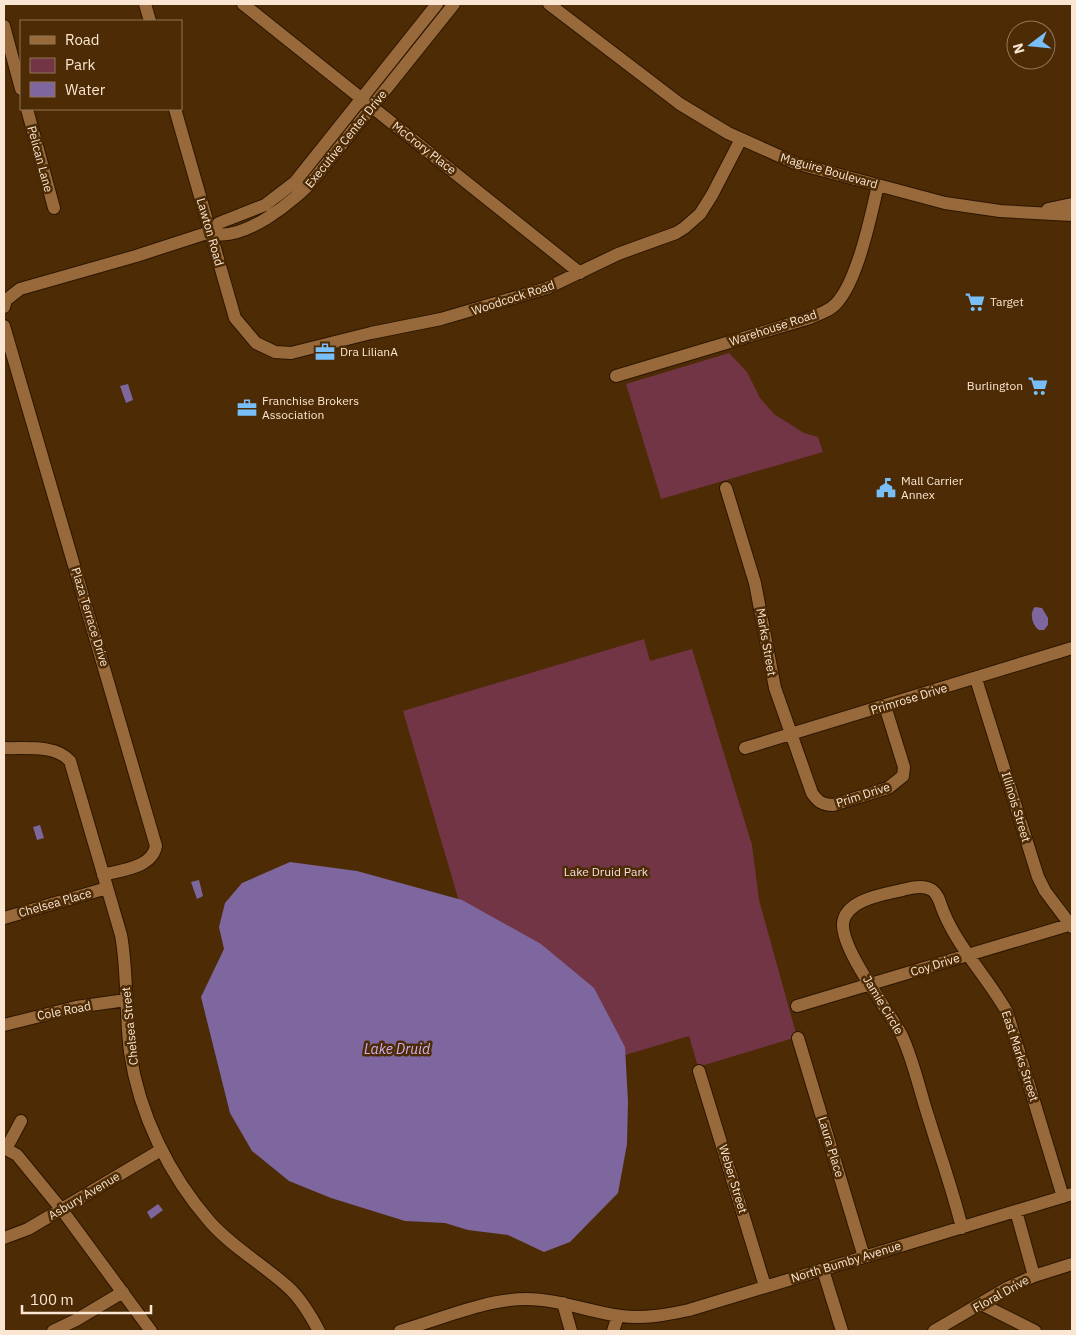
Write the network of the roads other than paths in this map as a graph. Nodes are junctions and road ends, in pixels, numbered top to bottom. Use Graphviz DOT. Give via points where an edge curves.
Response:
graph roads {
  1 [pos="145,4"];
  2 [pos="243,4"];
  3 [pos="437,4"];
  4 [pos="454,4"];
  5 [pos="549,4"];
  6 [pos="150,20"];
  7 [pos="4,26"];
  8 [pos="20,85"];
  9 [pos="367,103"];
  10 [pos="27,110"];
  11 [pos="175,110"];
  12 [pos="740,139"];
  13 [pos="878,185"];
  14 [pos="1072,204"];
  15 [pos="54,208"];
  16 [pos="1034,213"];
  17 [pos="1072,215"];
  18 [pos="210,232"];
  19 [pos="580,273"];
  20 [pos="4,307"];
  21 [pos="4,326"];
  22 [pos="260,346"];
  23 [pos="616,376"];
  24 [pos="726,488"];
  25 [pos="1072,648"];
  26 [pos="976,678"];
  27 [pos="885,706"];
  28 [pos="790,734"];
  29 [pos="4,748"];
  30 [pos="745,748"];
  31 [pos="812,793"];
  32 [pos="103,875"];
  33 [pos="914,887"];
  34 [pos="107,888"];
  35 [pos="4,918"];
  36 [pos="1072,925"];
  37 [pos="968,955"];
  38 [pos="869,984"];
  39 [pos="126,1000"];
  40 [pos="797,1006"];
  41 [pos="4,1025"];
  42 [pos="798,1038"];
  43 [pos="700,1071"];
  44 [pos="21,1121"];
  45 [pos="5,1148"];
  46 [pos="161,1150"];
  47 [pos="1068,1195"];
  48 [pos="62,1210"];
  49 [pos="1016,1211"];
  50 [pos="962,1228"];
  51 [pos="4,1238"];
  52 [pos="864,1257"];
  53 [pos="1072,1264"];
  54 [pos="823,1270"];
  55 [pos="1034,1276"];
  56 [pos="765,1286"];
  57 [pos="123,1292"];
  58 [pos="563,1303"];
  59 [pos="982,1304"];
  60 [pos="618,1316"];
  61 [pos="443,1325"];
  62 [pos="53,1331"];
  63 [pos="151,1331"];
  64 [pos="319,1331"];
  65 [pos="400,1331"];
  66 [pos="571,1331"];
  67 [pos="613,1331"];
  68 [pos="842,1331"];
  69 [pos="934,1331"];
  70 [pos="1035,1331"];
  1 -- 6 [label="street"];
  2 -- 9 [label="street, McCrory Place"];
  3 -- 9 [label="street, Executive Center Drive"];
  4 -- 9 [label="street, Executive Center Drive"];
  5 -- 12 [label="street, Maguire Boulevard" via="680,104"];
  7 -- 8 [label="street"];
  9 -- 18 [label="street, Executive Center Drive" via="316,178 292,202 243,229 222,235"];
  9 -- 19 [label="street, McCrory Place"];
  10 -- 15 [label="street, Pelican Lane"];
  11 -- 18 [label="street, Lawton Road"];
  12 -- 13 [label="street, Maguire Boulevard" via="795,163"];
  12 -- 19 [label="street, Woodcock Road" via="712,196 700,214 684,228"];
  13 -- 16 [label="street, Maguire Boulevard" via="946,203"];
  13 -- 23 [label="street, Warehouse Road" via="856,268 845,292 832,308 810,318"];
  14 -- 16 [label="street, Maguire Boulevard"];
  16 -- 17 [label="street, Maguire Boulevard"];
  18 -- 20 [label="street, Executive Center Drive" via="20,288 6,300"];
  18 -- 22 [label="street, Lawton Road" via="234,318 248,337"];
  19 -- 22 [label="street, Woodcock Road" via="547,288 441,320 361,335 303,351 280,353"];
  21 -- 32 [label="street, Plaza Terrace Drive" via="155,836 156,846 151,859"];
  24 -- 28 [label="street, Marks Street" via="755,583 775,688"];
  25 -- 26 [label="street, Primrose Drive"];
  26 -- 27 [label="street, Primrose Drive"];
  26 -- 36 [label="street, Illinois Street" via="1038,877"];
  27 -- 28 [label="street, Primrose Drive"];
  27 -- 31 [label="street, Prim Drive" via="904,767 903,776 888,788 833,805 817,801"];
  28 -- 30 [label="street, Primrose Drive"];
  28 -- 31 [label="street, Marks Street"];
  29 -- 32 [label="street, Chelsea Street" via="54,751 64,754 70,761"];
  32 -- 34 [label="street, Chelsea Street"];
  33 -- 37 [label="street, East Marks Street" via="931,890 940,900"];
  33 -- 38 [label="street, Jamie Circle" via="864,901 846,913 843,923 845,936"];
  34 -- 35 [label="street, Chelsea Place"];
  34 -- 39 [label="street, Chelsea Street" via="122,934"];
  36 -- 37 [label="street, Coy Drive"];
  37 -- 38 [label="street, Coy Drive"];
  37 -- 47 [label="street, East Marks Street" via="1008,1012"];
  38 -- 40 [label="street, Coy Drive"];
  38 -- 50 [label="street, Jamie Circle" via="901,1036 910,1058"];
  39 -- 41 [label="street, Cole Road" via="76,1007"];
  39 -- 46 [label="street, Chelsea Street" via="130,1053 141,1101"];
  42 -- 52 [label="street, Laura Place"];
  43 -- 56 [label="street, Weber Street"];
  44 -- 45 [label="street"];
  45 -- 48 [label="street" via="17,1155"];
  46 -- 48 [label="street, Asbury Avenue"];
  46 -- 64 [label="street, Chelsea Street" via="179,1181 211,1223 232,1245 289,1288"];
  47 -- 49 [label="street, North Bumby Avenue"];
  48 -- 51 [label="street, Asbury Avenue"];
  48 -- 57 [label="street"];
  49 -- 50 [label="street, North Bumby Avenue"];
  49 -- 55 [label="street"];
  50 -- 52 [label="street, North Bumby Avenue"];
  52 -- 54 [label="street, North Bumby Avenue"];
  53 -- 55 [label="street, Floral Drive"];
  54 -- 56 [label="street, North Bumby Avenue"];
  54 -- 68 [label="street"];
  55 -- 59 [label="street, Floral Drive"];
  56 -- 60 [label="street, North Bumby Avenue" via="665,1316"];
  57 -- 62 [label="street"];
  57 -- 63 [label="street"];
  58 -- 60 [label="street, North Bumby Avenue"];
  58 -- 61 [label="street, North Bumby Avenue" via="508,1301"];
  58 -- 66 [label="street"];
  59 -- 69 [label="street, Floral Drive"];
  59 -- 70 [label="street"];
  60 -- 67 [label="street"];
  61 -- 65 [label="street, North Bumby Avenue"];
}
